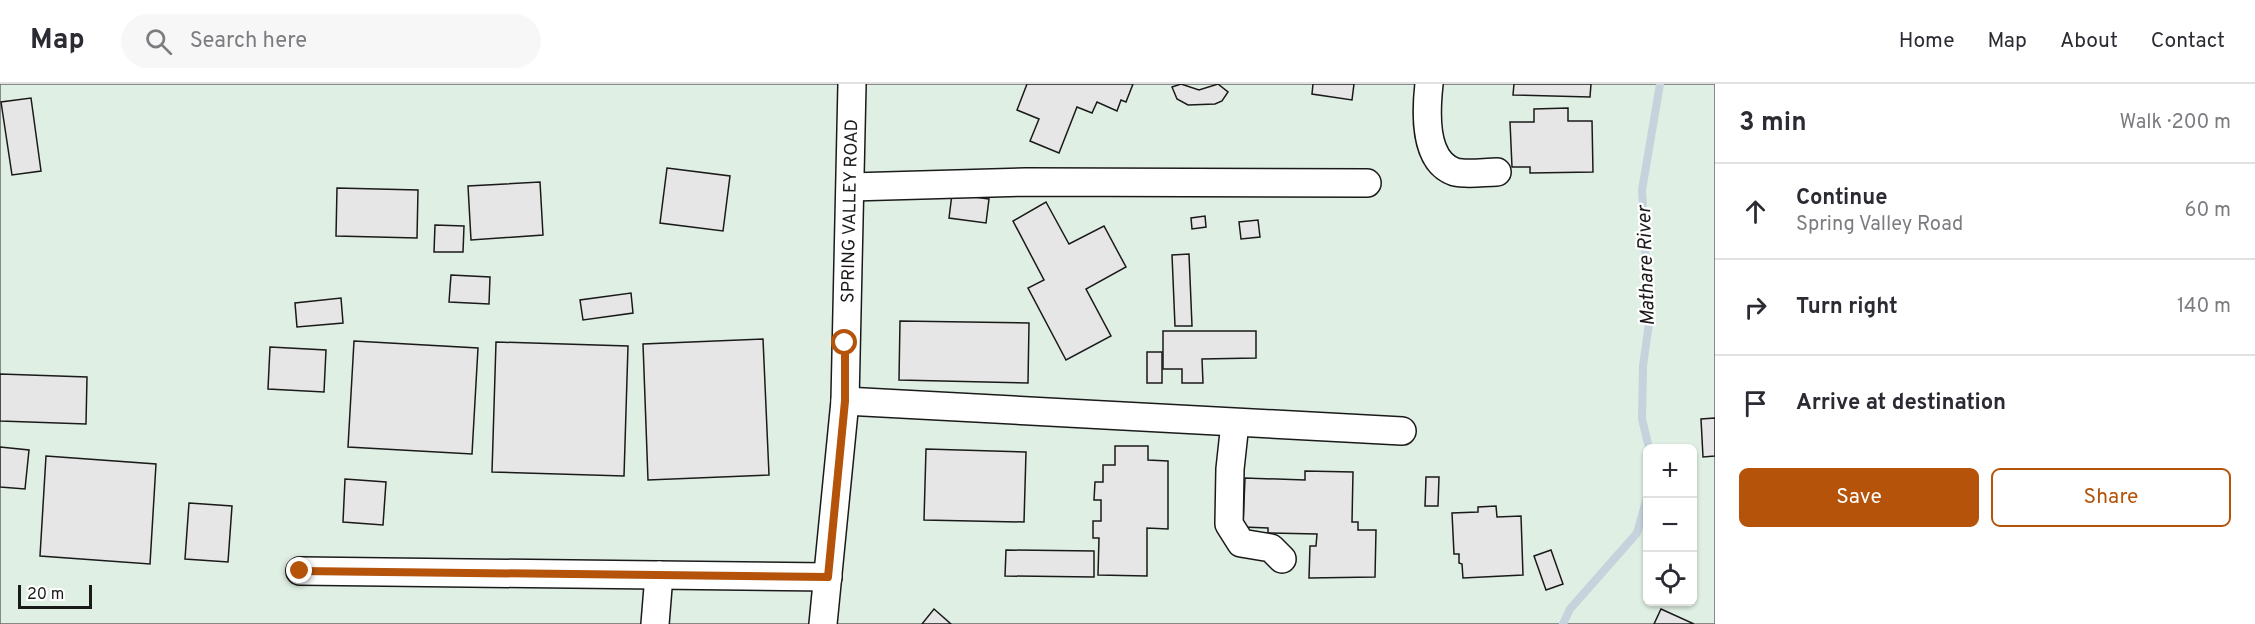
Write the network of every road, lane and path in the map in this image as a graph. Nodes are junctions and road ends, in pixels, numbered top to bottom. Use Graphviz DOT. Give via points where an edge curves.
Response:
graph roads {
  1 [pos="852,84"];
  2 [pos="1429,84"];
  3 [pos="1497,172"];
  4 [pos="1367,183"];
  5 [pos="851,187"];
  6 [pos="845,401"];
  7 [pos="1235,423"];
  8 [pos="1402,431"];
  9 [pos="1282,560"];
  10 [pos="300,571"];
  11 [pos="659,575"];
  12 [pos="828,577"];
  13 [pos="655,624"];
  14 [pos="823,624"];
  1 -- 5 [label="street, SPRING VALLEY ROAD"];
  2 -- 3 [label="street" via="1428,135 1441,163 1456,172"];
  4 -- 5 [label="street" via="1026,182"];
  5 -- 6 [label="street, SPRING VALLEY ROAD"];
  6 -- 7 [label="street"];
  6 -- 12 [label="street, SPRING VALLEY ROAD"];
  7 -- 8 [label="street"];
  7 -- 9 [label="street" via="1229,524 1241,543 1270,548"];
  10 -- 11 [label="street"];
  11 -- 12 [label="street"];
  11 -- 13 [label="street"];
  12 -- 14 [label="street, SPRING VALLEY ROAD"];
}
